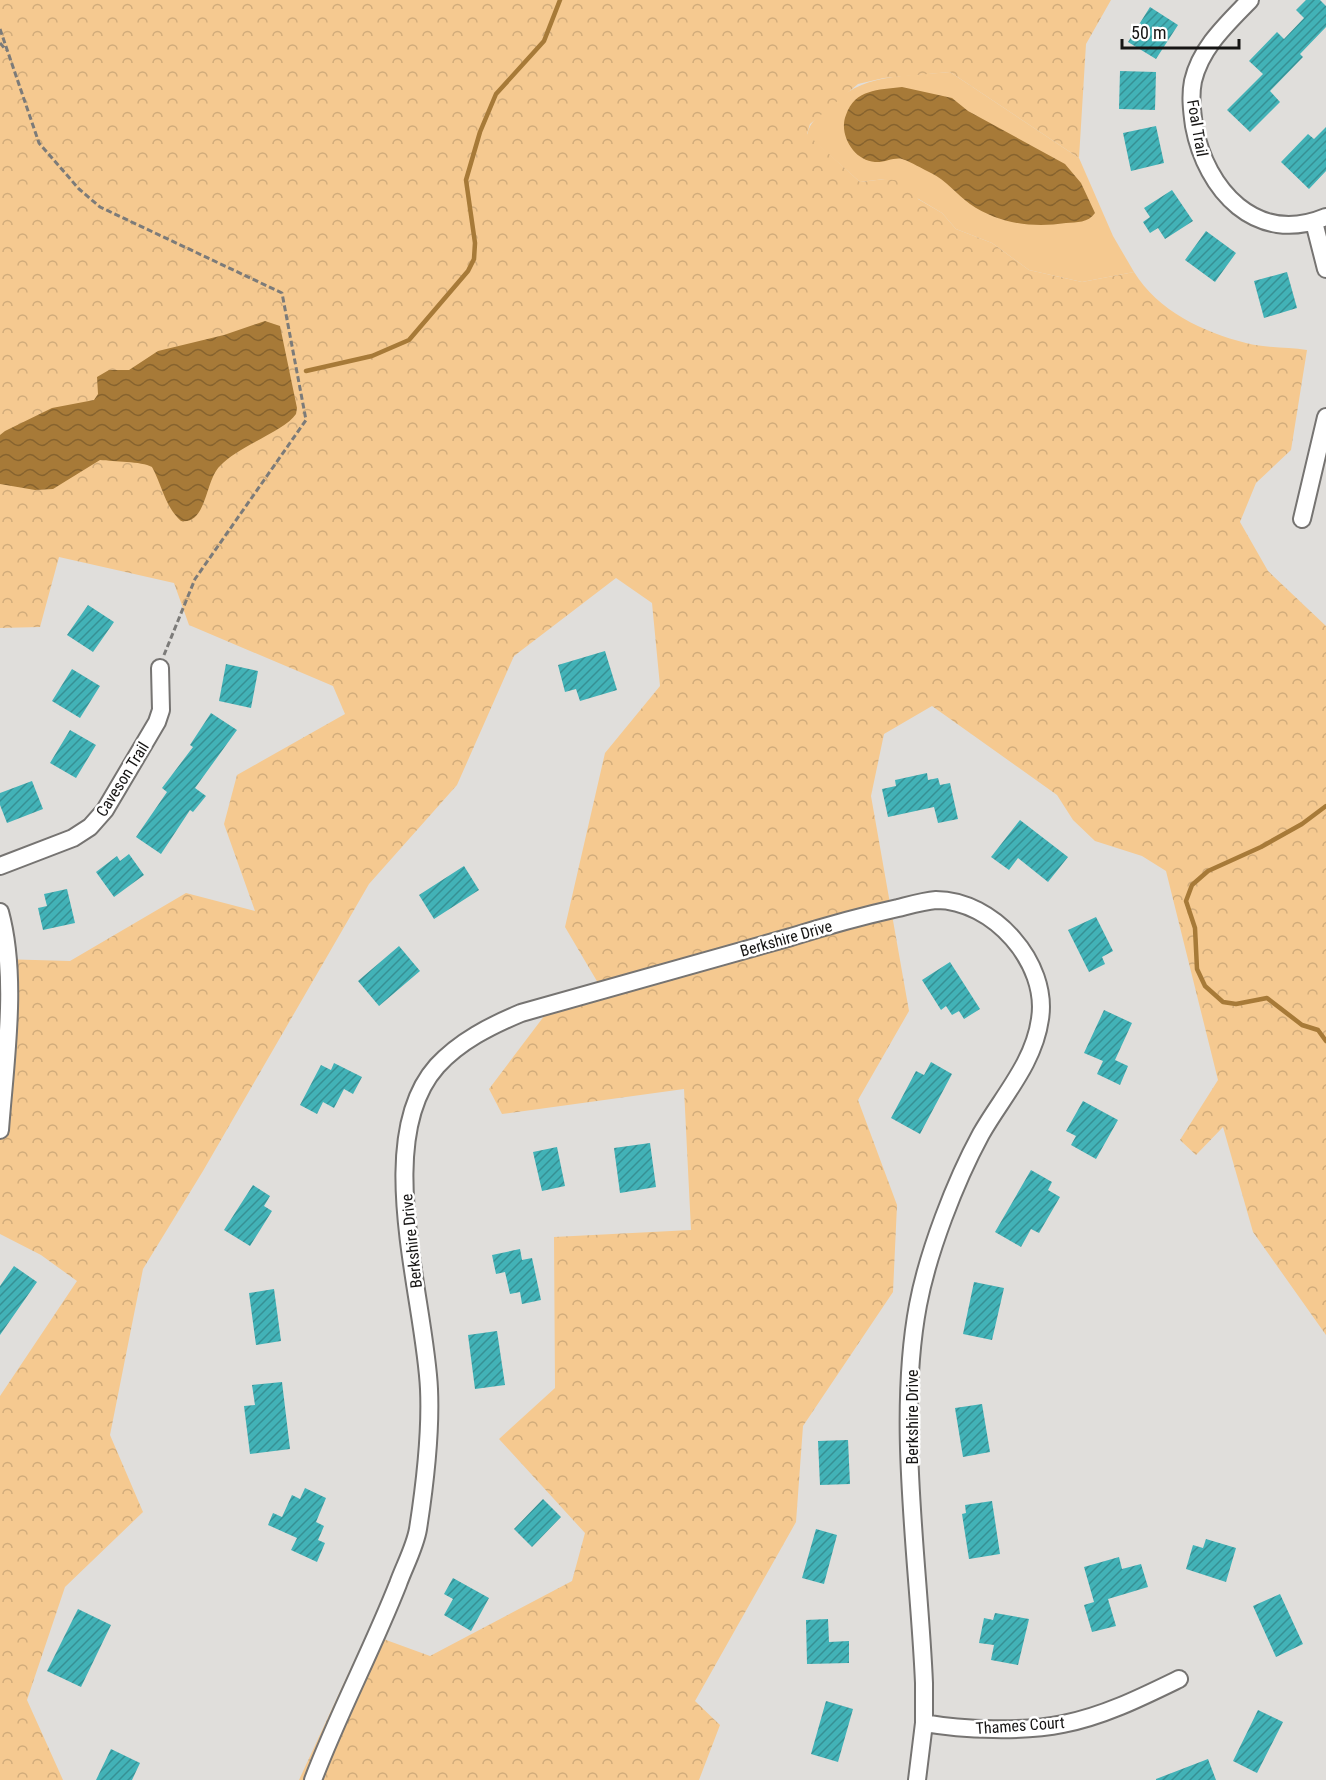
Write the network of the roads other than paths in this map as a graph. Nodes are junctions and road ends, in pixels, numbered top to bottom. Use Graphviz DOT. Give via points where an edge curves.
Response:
graph roads {
  1 [pos="1250,0"];
  2 [pos="1320,220"];
  3 [pos="1326,269"];
  4 [pos="1326,417"];
  5 [pos="1302,519"];
  6 [pos="160,668"];
  7 [pos="0,866"];
  8 [pos="0,912"];
  9 [pos="0,1130"];
  10 [pos="1179,1679"];
  11 [pos="924,1723"];
  12 [pos="313,1780"];
  13 [pos="917,1780"];
  1 -- 2 [label="street, Foal Trail" via="1215,37 1198,64 1191,99 1200,153 1214,181 1235,206 1272,222"];
  2 -- 3 [label="street"];
  4 -- 5 [label="street"];
  6 -- 7 [label="street, Caveson Trail" via="157,722 98,819 73,838"];
  8 -- 9 [label="street" via="7,952 8,999"];
  10 -- 11 [label="street, Thames Court" via="1119,1707 1062,1725 958,1729"];
  11 -- 12 [label="street, Berkshire Drive" via="909,1414 918,1304 951,1199 968,1159 1035,1042 1041,1017 1034,974 1005,930 984,914 953,902 933,900 861,916 521,1013 461,1045 422,1088 404,1149 411,1247 429,1389 418,1532"];
  11 -- 13 [label="street, Berkshire Drive"];
}
